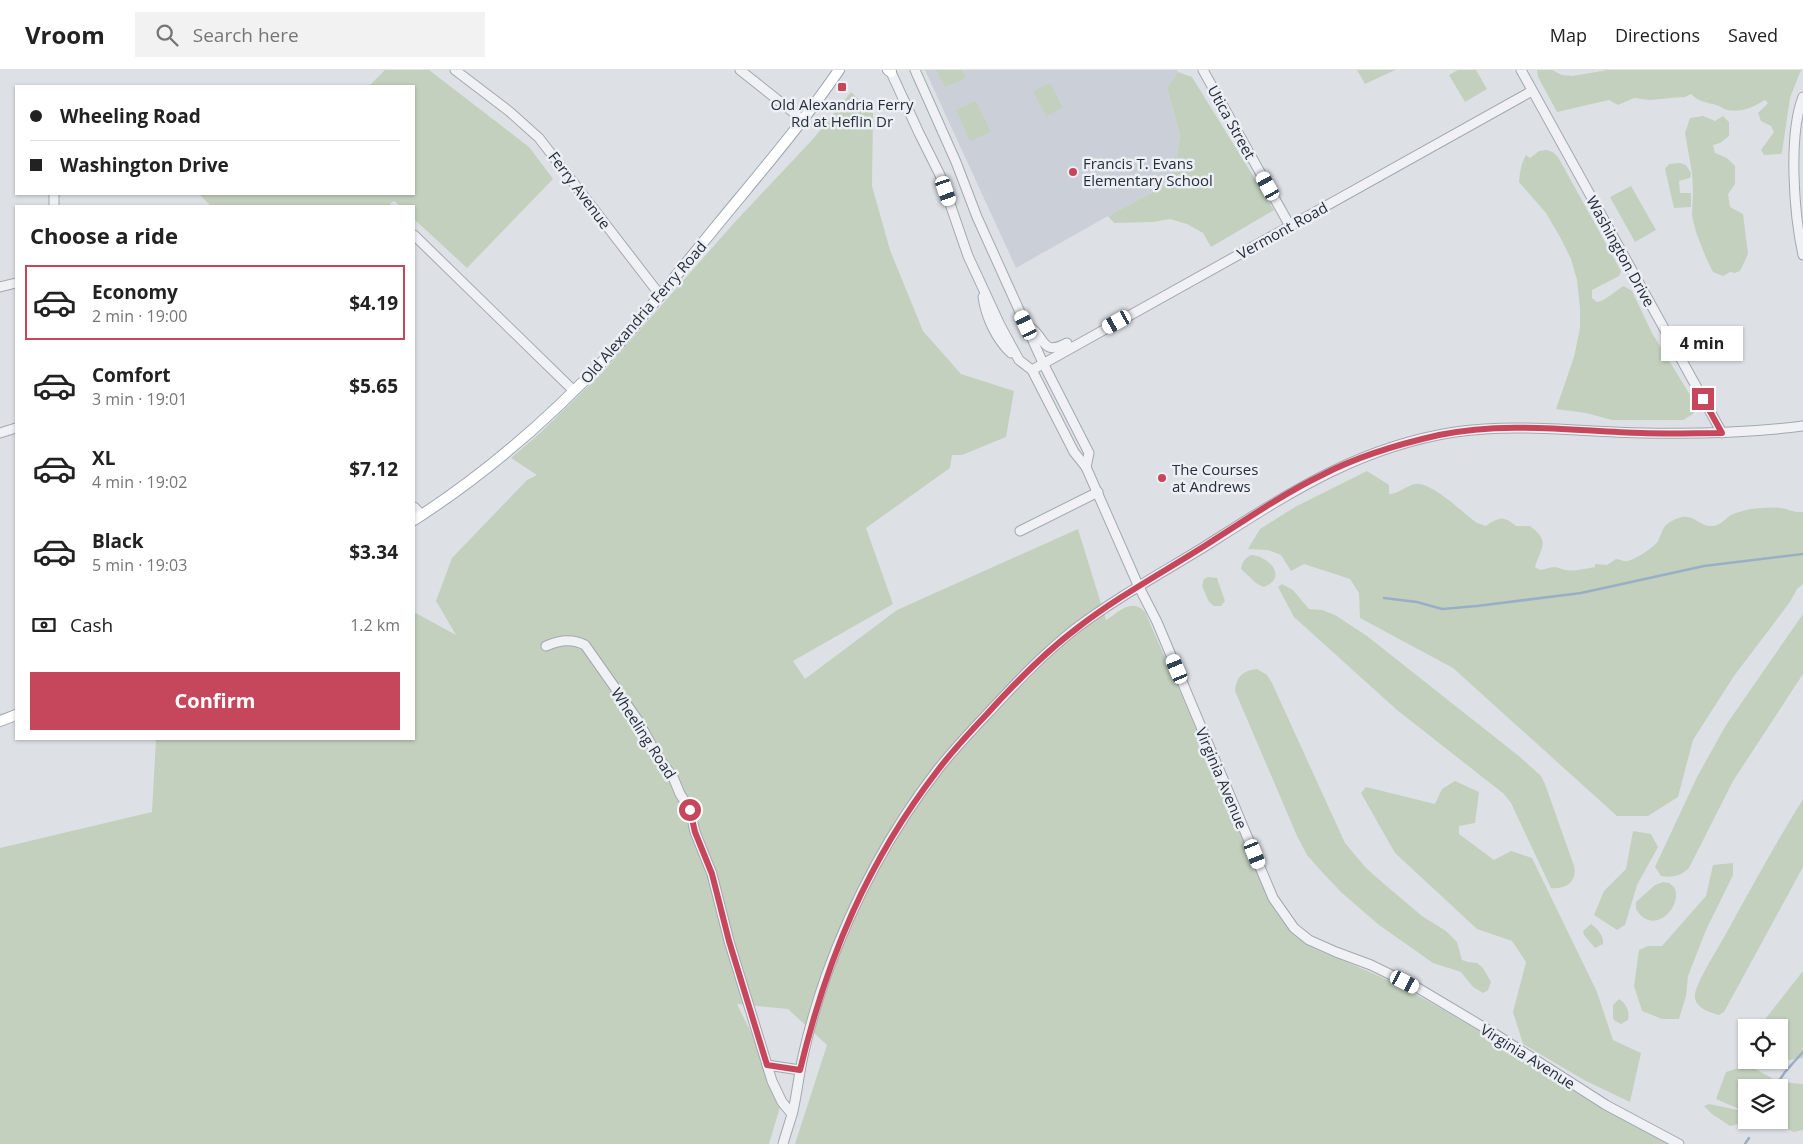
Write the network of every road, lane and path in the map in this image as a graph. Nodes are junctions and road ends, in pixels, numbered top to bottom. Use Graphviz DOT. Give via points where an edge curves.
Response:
graph roads {
  1 [pos="455,70"];
  2 [pos="740,70"];
  3 [pos="839,70"];
  4 [pos="915,70"];
  5 [pos="1203,70"];
  6 [pos="1520,70"];
  7 [pos="890,71"];
  8 [pos="1532,91"];
  9 [pos="1803,97"];
  10 [pos="803,120"];
  11 [pos="1290,226"];
  12 [pos="415,236"];
  13 [pos="1803,255"];
  14 [pos="15,283"];
  15 [pos="0,287"];
  16 [pos="660,295"];
  17 [pos="1026,325"];
  18 [pos="1084,340"];
  19 [pos="1043,363"];
  20 [pos="1032,370"];
  21 [pos="574,391"];
  22 [pos="1803,426"];
  23 [pos="15,428"];
  24 [pos="0,433"];
  25 [pos="1722,433"];
  26 [pos="1086,467"];
  27 [pos="1098,492"];
  28 [pos="418,518"];
  29 [pos="1020,531"];
  30 [pos="1138,585"];
  31 [pos="546,646"];
  32 [pos="15,715"];
  33 [pos="0,722"];
  34 [pos="767,1065"];
  35 [pos="800,1070"];
  36 [pos="791,1116"];
  37 [pos="783,1144"];
  38 [pos="789,1144"];
  39 [pos="1678,1144"];
  1 -- 16 [label="street, Ferry Avenue" via="528,127 548,148"];
  2 -- 10 [label="street"];
  3 -- 10 [label="main road, Old Alexandria Ferry Road"];
  4 -- 17 [label="street, Virginia Avenue"];
  5 -- 11 [label="street, Utica Street"];
  6 -- 8 [label="street, Washington Drive"];
  7 -- 20 [label="street, Virginia Avenue" via="940,175 968,256 1000,325 1019,360"];
  8 -- 11 [label="street, Vermont Road"];
  8 -- 25 [label="street, Washington Drive"];
  9 -- 13 [label="street" via="1797,117 1794,151"];
  10 -- 16 [label="main road, Old Alexandria Ferry Road"];
  11 -- 18 [label="street, Vermont Road"];
  12 -- 21 [label="street"];
  14 -- 15 [label="street"];
  16 -- 21 [label="main road, Old Alexandria Ferry Road"];
  17 -- 18 [label="street" via="1048,347 1058,348 1076,339"];
  17 -- 19 [label="street, Virginia Avenue"];
  18 -- 19 [label="street, Vermont Road"];
  19 -- 20 [label="street, Vermont Road"];
  19 -- 26 [label="street, Virginia Avenue" via="1089,454"];
  20 -- 26 [label="street, Virginia Avenue" via="1074,452"];
  21 -- 28 [label="main road, Old Alexandria Ferry Road" via="502,454"];
  22 -- 25 [label="street"];
  23 -- 24 [label="street"];
  25 -- 30 [label="street" via="1514,427 1452,433 1404,444 1346,464 1309,482"];
  26 -- 27 [label="street, Virginia Avenue"];
  27 -- 29 [label="street"];
  27 -- 30 [label="street, Virginia Avenue"];
  30 -- 35 [label="street" via="1075,629 1034,663 960,743 918,797 868,878 847,921 825,978"];
  30 -- 39 [label="street, Virginia Avenue" via="1157,622 1273,898 1294,928 1319,945 1418,988 1600,1101"];
  31 -- 34 [label="street, Wheeling Road" via="575,640 585,645 674,777 690,810 712,874"];
  32 -- 33 [label="main road"];
  34 -- 35 [label="street"];
  34 -- 36 [label="street, Wheeling Road" via="772,1082"];
  35 -- 36 [label="street"];
  36 -- 37 [label="street"];
  36 -- 38 [label="street"];
}
